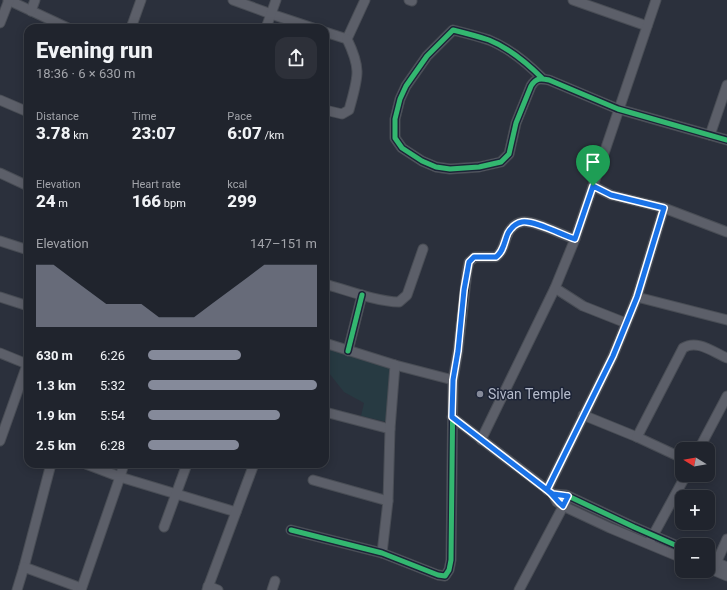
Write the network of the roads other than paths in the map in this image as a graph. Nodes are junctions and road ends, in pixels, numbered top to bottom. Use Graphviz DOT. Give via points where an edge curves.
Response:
graph roads {
  1 [pos="8,0"];
  2 [pos="35,0"];
  3 [pos="141,0"];
  4 [pos="233,0"];
  5 [pos="276,0"];
  6 [pos="365,0"];
  7 [pos="574,0"];
  8 [pos="602,0"];
  9 [pos="656,0"];
  10 [pos="596,8"];
  11 [pos="31,11"];
  12 [pos="271,14"];
  13 [pos="0,23"];
  14 [pos="58,24"];
  15 [pos="133,24"];
  16 [pos="267,24"];
  17 [pos="301,24"];
  18 [pos="647,26"];
  19 [pos="329,33"];
  20 [pos="347,39"];
  21 [pos="542,78"];
  22 [pos="727,84"];
  23 [pos="0,100"];
  24 [pos="618,109"];
  25 [pos="24,110"];
  26 [pos="329,111"];
  27 [pos="710,135"];
  28 [pos="727,140"];
  29 [pos="0,173"];
  30 [pos="24,184"];
  31 [pos="593,186"];
  32 [pos="664,208"];
  33 [pos="727,232"];
  34 [pos="575,239"];
  35 [pos="0,241"];
  36 [pos="24,249"];
  37 [pos="423,249"];
  38 [pos="329,285"];
  39 [pos="555,288"];
  40 [pos="362,295"];
  41 [pos="0,297"];
  42 [pos="637,297"];
  43 [pos="24,305"];
  44 [pos="727,320"];
  45 [pos="626,323"];
  46 [pos="329,344"];
  47 [pos="348,351"];
  48 [pos="0,353"];
  49 [pos="727,358"];
  50 [pos="24,362"];
  51 [pos="395,364"];
  52 [pos="24,374"];
  53 [pos="453,380"];
  54 [pos="727,396"];
  55 [pos="329,413"];
  56 [pos="583,415"];
  57 [pos="452,417"];
  58 [pos="390,429"];
  59 [pos="637,436"];
  60 [pos="481,440"];
  61 [pos="0,441"];
  62 [pos="703,442"];
  63 [pos="675,455"];
  64 [pos="50,468"];
  65 [pos="96,468"];
  66 [pos="123,468"];
  67 [pos="186,468"];
  68 [pos="252,468"];
  69 [pos="120,477"];
  70 [pos="313,480"];
  71 [pos="682,482"];
  72 [pos="550,492"];
  73 [pos="177,493"];
  74 [pos="568,496"];
  75 [pos="388,501"];
  76 [pos="563,506"];
  77 [pos="236,512"];
  78 [pos="164,527"];
  79 [pos="291,530"];
  80 [pos="654,536"];
  81 [pos="727,539"];
  82 [pos="648,544"];
  83 [pos="675,545"];
  84 [pos="382,553"];
  85 [pos="675,555"];
  86 [pos="715,558"];
  87 [pos="715,566"];
  88 [pos="24,567"];
  89 [pos="727,567"];
  90 [pos="715,568"];
  91 [pos="727,576"];
  92 [pos="207,588"];
  93 [pos="81,589"];
  94 [pos="17,590"];
  95 [pos="218,590"];
  96 [pos="519,590"];
  1 -- 11 [label="street"];
  1 -- 13 [label="street"];
  2 -- 11 [label="street"];
  3 -- 15 [label="street"];
  4 -- 12 [label="street"];
  5 -- 12 [label="street"];
  6 -- 20 [label="street"];
  7 -- 10 [label="street"];
  8 -- 10 [label="street"];
  9 -- 18 [label="street"];
  10 -- 18 [label="street"];
  11 -- 14 [label="street"];
  12 -- 16 [label="street"];
  12 -- 17 [label="street"];
  18 -- 24 [label="street"];
  19 -- 20 [label="street"];
  20 -- 26 [label="street" via="354,53 358,71 350,110 342,114"];
  21 -- 21 [label="street" via="502,46 453,30 427,56 406,86 395,119 395,138 402,148 436,167 461,169 501,162 509,154 516,123 531,86 534,81"];
  21 -- 24 [label="street"];
  22 -- 27 [label="street"];
  23 -- 25 [label="street"];
  24 -- 27 [label="street"];
  24 -- 31 [label="street"];
  27 -- 28 [label="street"];
  29 -- 30 [label="street"];
  31 -- 32 [label="street" via="611,195"];
  31 -- 34 [label="street"];
  32 -- 33 [label="street"];
  32 -- 42 [label="street"];
  34 -- 39 [label="street"];
  34 -- 53 [label="street" via="533,223 522,222 512,227 503,249 496,257 474,257 469,262"];
  35 -- 36 [label="street"];
  37 -- 40 [label="street" via="403,300 393,302"];
  38 -- 40 [label="street"];
  39 -- 45 [label="street" via="583,306"];
  39 -- 60 [label="street"];
  40 -- 47 [label="street"];
  41 -- 43 [label="street"];
  42 -- 44 [label="street"];
  42 -- 45 [label="street"];
  45 -- 56 [label="street" via="613,356"];
  46 -- 47 [label="street"];
  47 -- 51 [label="street"];
  48 -- 50 [label="street"];
  49 -- 59 [label="street" via="699,345 688,345 683,348"];
  51 -- 53 [label="street"];
  51 -- 58 [label="street"];
  52 -- 61 [label="street"];
  53 -- 57 [label="street"];
  54 -- 62 [label="street"];
  55 -- 58 [label="street"];
  56 -- 59 [label="street"];
  56 -- 72 [label="street"];
  57 -- 60 [label="street"];
  57 -- 84 [label="street" via="449,570 445,576 438,576"];
  58 -- 75 [label="street"];
  59 -- 63 [label="street"];
  60 -- 72 [label="street"];
  64 -- 88 [label="street"];
  65 -- 69 [label="street"];
  66 -- 69 [label="street"];
  67 -- 73 [label="street"];
  68 -- 77 [label="street"];
  69 -- 73 [label="street"];
  69 -- 93 [label="street"];
  70 -- 75 [label="street"];
  71 -- 80 [label="street"];
  72 -- 74 [label="street"];
  72 -- 76 [label="street"];
  73 -- 77 [label="street"];
  73 -- 78 [label="street"];
  74 -- 76 [label="street"];
  74 -- 80 [label="street"];
  75 -- 84 [label="street"];
  76 -- 82 [label="street"];
  76 -- 96 [label="street"];
  77 -- 92 [label="street"];
  79 -- 84 [label="street"];
  80 -- 82 [label="street"];
  80 -- 83 [label="street"];
  81 -- 86 [label="street"];
  82 -- 85 [label="street"];
  87 -- 89 [label="street"];
  88 -- 93 [label="street"];
  88 -- 94 [label="street"];
  90 -- 91 [label="street"];
  92 -- 95 [label="street"];
}
